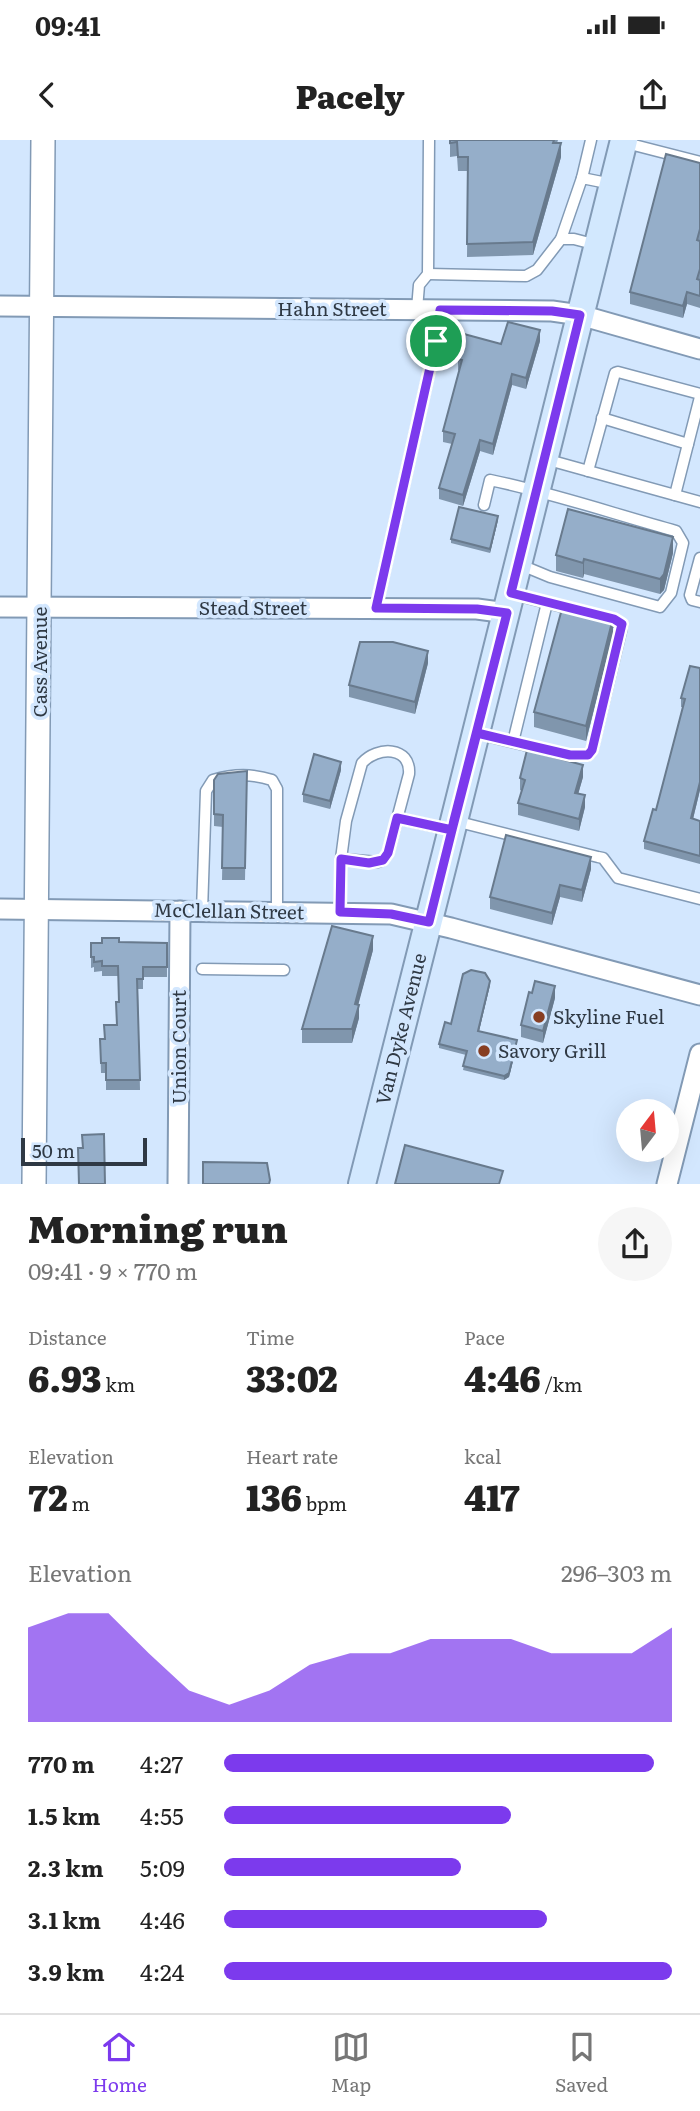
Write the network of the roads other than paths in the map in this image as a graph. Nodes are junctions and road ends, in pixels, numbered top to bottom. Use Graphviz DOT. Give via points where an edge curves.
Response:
graph roads {
  1 [pos="43,140"];
  2 [pos="429,140"];
  3 [pos="591,140"];
  4 [pos="623,141"];
  5 [pos="700,162"];
  6 [pos="582,178"];
  7 [pos="613,185"];
  8 [pos="561,239"];
  9 [pos="597,245"];
  10 [pos="428,274"];
  11 [pos="0,306"];
  12 [pos="41,307"];
  13 [pos="417,309"];
  14 [pos="440,310"];
  15 [pos="580,315"];
  16 [pos="700,349"];
  17 [pos="700,395"];
  18 [pos="602,418"];
  19 [pos="688,444"];
  20 [pos="544,459"];
  21 [pos="588,471"];
  22 [pos="537,490"];
  23 [pos="675,495"];
  24 [pos="700,502"];
  25 [pos="484,505"];
  26 [pos="700,558"];
  27 [pos="519,564"];
  28 [pos="700,602"];
  29 [pos="509,603"];
  30 [pos="547,603"];
  31 [pos="40,606"];
  32 [pos="0,607"];
  33 [pos="376,608"];
  34 [pos="477,733"];
  35 [pos="513,742"];
  36 [pos="397,818"];
  37 [pos="453,825"];
  38 [pos="341,859"];
  39 [pos="700,899"];
  40 [pos="0,909"];
  41 [pos="37,910"];
  42 [pos="180,911"];
  43 [pos="202,911"];
  44 [pos="277,912"];
  45 [pos="340,912"];
  46 [pos="429,922"];
  47 [pos="202,969"];
  48 [pos="284,970"];
  49 [pos="700,995"];
  50 [pos="700,1054"];
  51 [pos="34,1184"];
  52 [pos="178,1184"];
  53 [pos="362,1184"];
  54 [pos="667,1184"];
  1 -- 12 [label="street, Cass Avenue"];
  2 -- 10 [label="lane"];
  3 -- 6 [label="lane"];
  4 -- 5 [label="lane"];
  4 -- 7 [label="main road, Van Dyke Avenue"];
  6 -- 7 [label="lane"];
  6 -- 8 [label="lane"];
  7 -- 9 [label="main road, Van Dyke Avenue"];
  8 -- 9 [label="lane"];
  8 -- 10 [label="lane" via="537,270 526,276"];
  9 -- 15 [label="main road, Van Dyke Avenue"];
  10 -- 13 [label="lane" via="419,285"];
  11 -- 12 [label="street, Hahn Street"];
  12 -- 13 [label="street, Hahn Street"];
  12 -- 31 [label="street, Cass Avenue"];
  13 -- 14 [label="street, Hahn Street"];
  14 -- 15 [label="street, Hahn Street"];
  14 -- 33 [label="lane"];
  15 -- 16 [label="street, Hahn Street"];
  15 -- 20 [label="main road, Van Dyke Avenue"];
  17 -- 18 [label="lane" via="618,372"];
  17 -- 19 [label="lane"];
  18 -- 19 [label="lane"];
  18 -- 21 [label="lane"];
  19 -- 23 [label="lane"];
  20 -- 21 [label="lane"];
  20 -- 22 [label="main road, Van Dyke Avenue"];
  21 -- 23 [label="lane"];
  22 -- 25 [label="lane" via="490,480"];
  22 -- 27 [label="main road, Van Dyke Avenue"];
  22 -- 27 [label="lane" via="676,531 683,543 679,565 671,593 660,607"];
  23 -- 24 [label="lane"];
  26 -- 28 [label="lane" via="690,595"];
  27 -- 29 [label="main road, Van Dyke Avenue"];
  29 -- 30 [label="lane"];
  29 -- 33 [label="street, Stead Street" via="477,609"];
  29 -- 34 [label="main road, Van Dyke Avenue"];
  30 -- 35 [label="lane"];
  30 -- 35 [label="lane" via="622,624 596,737 592,750 581,757"];
  31 -- 32 [label="street, Stead Street"];
  31 -- 33 [label="street, Stead Street"];
  31 -- 41 [label="street, Cass Avenue"];
  34 -- 35 [label="lane"];
  34 -- 37 [label="main road, Van Dyke Avenue"];
  36 -- 37 [label="lane"];
  36 -- 38 [label="lane" via="383,860"];
  36 -- 38 [label="lane" via="410,766 398,753 377,751 362,763"];
  37 -- 39 [label="lane" via="598,856 618,878"];
  37 -- 46 [label="main road, Van Dyke Avenue"];
  38 -- 45 [label="lane"];
  40 -- 41 [label="street, McClellan Street"];
  41 -- 42 [label="street, McClellan Street"];
  41 -- 51 [label="street, Cass Avenue"];
  42 -- 43 [label="street, McClellan Street"];
  42 -- 52 [label="street, Union Court"];
  43 -- 44 [label="street, McClellan Street"];
  43 -- 44 [label="lane" via="206,791 213,780 247,774 272,780 277,789"];
  44 -- 45 [label="street, McClellan Street"];
  45 -- 46 [label="street, McClellan Street" via="391,914"];
  46 -- 49 [label="street, McClellan Street"];
  46 -- 53 [label="main road, Van Dyke Avenue"];
  47 -- 48 [label="lane"];
  50 -- 54 [label="street"];
}
